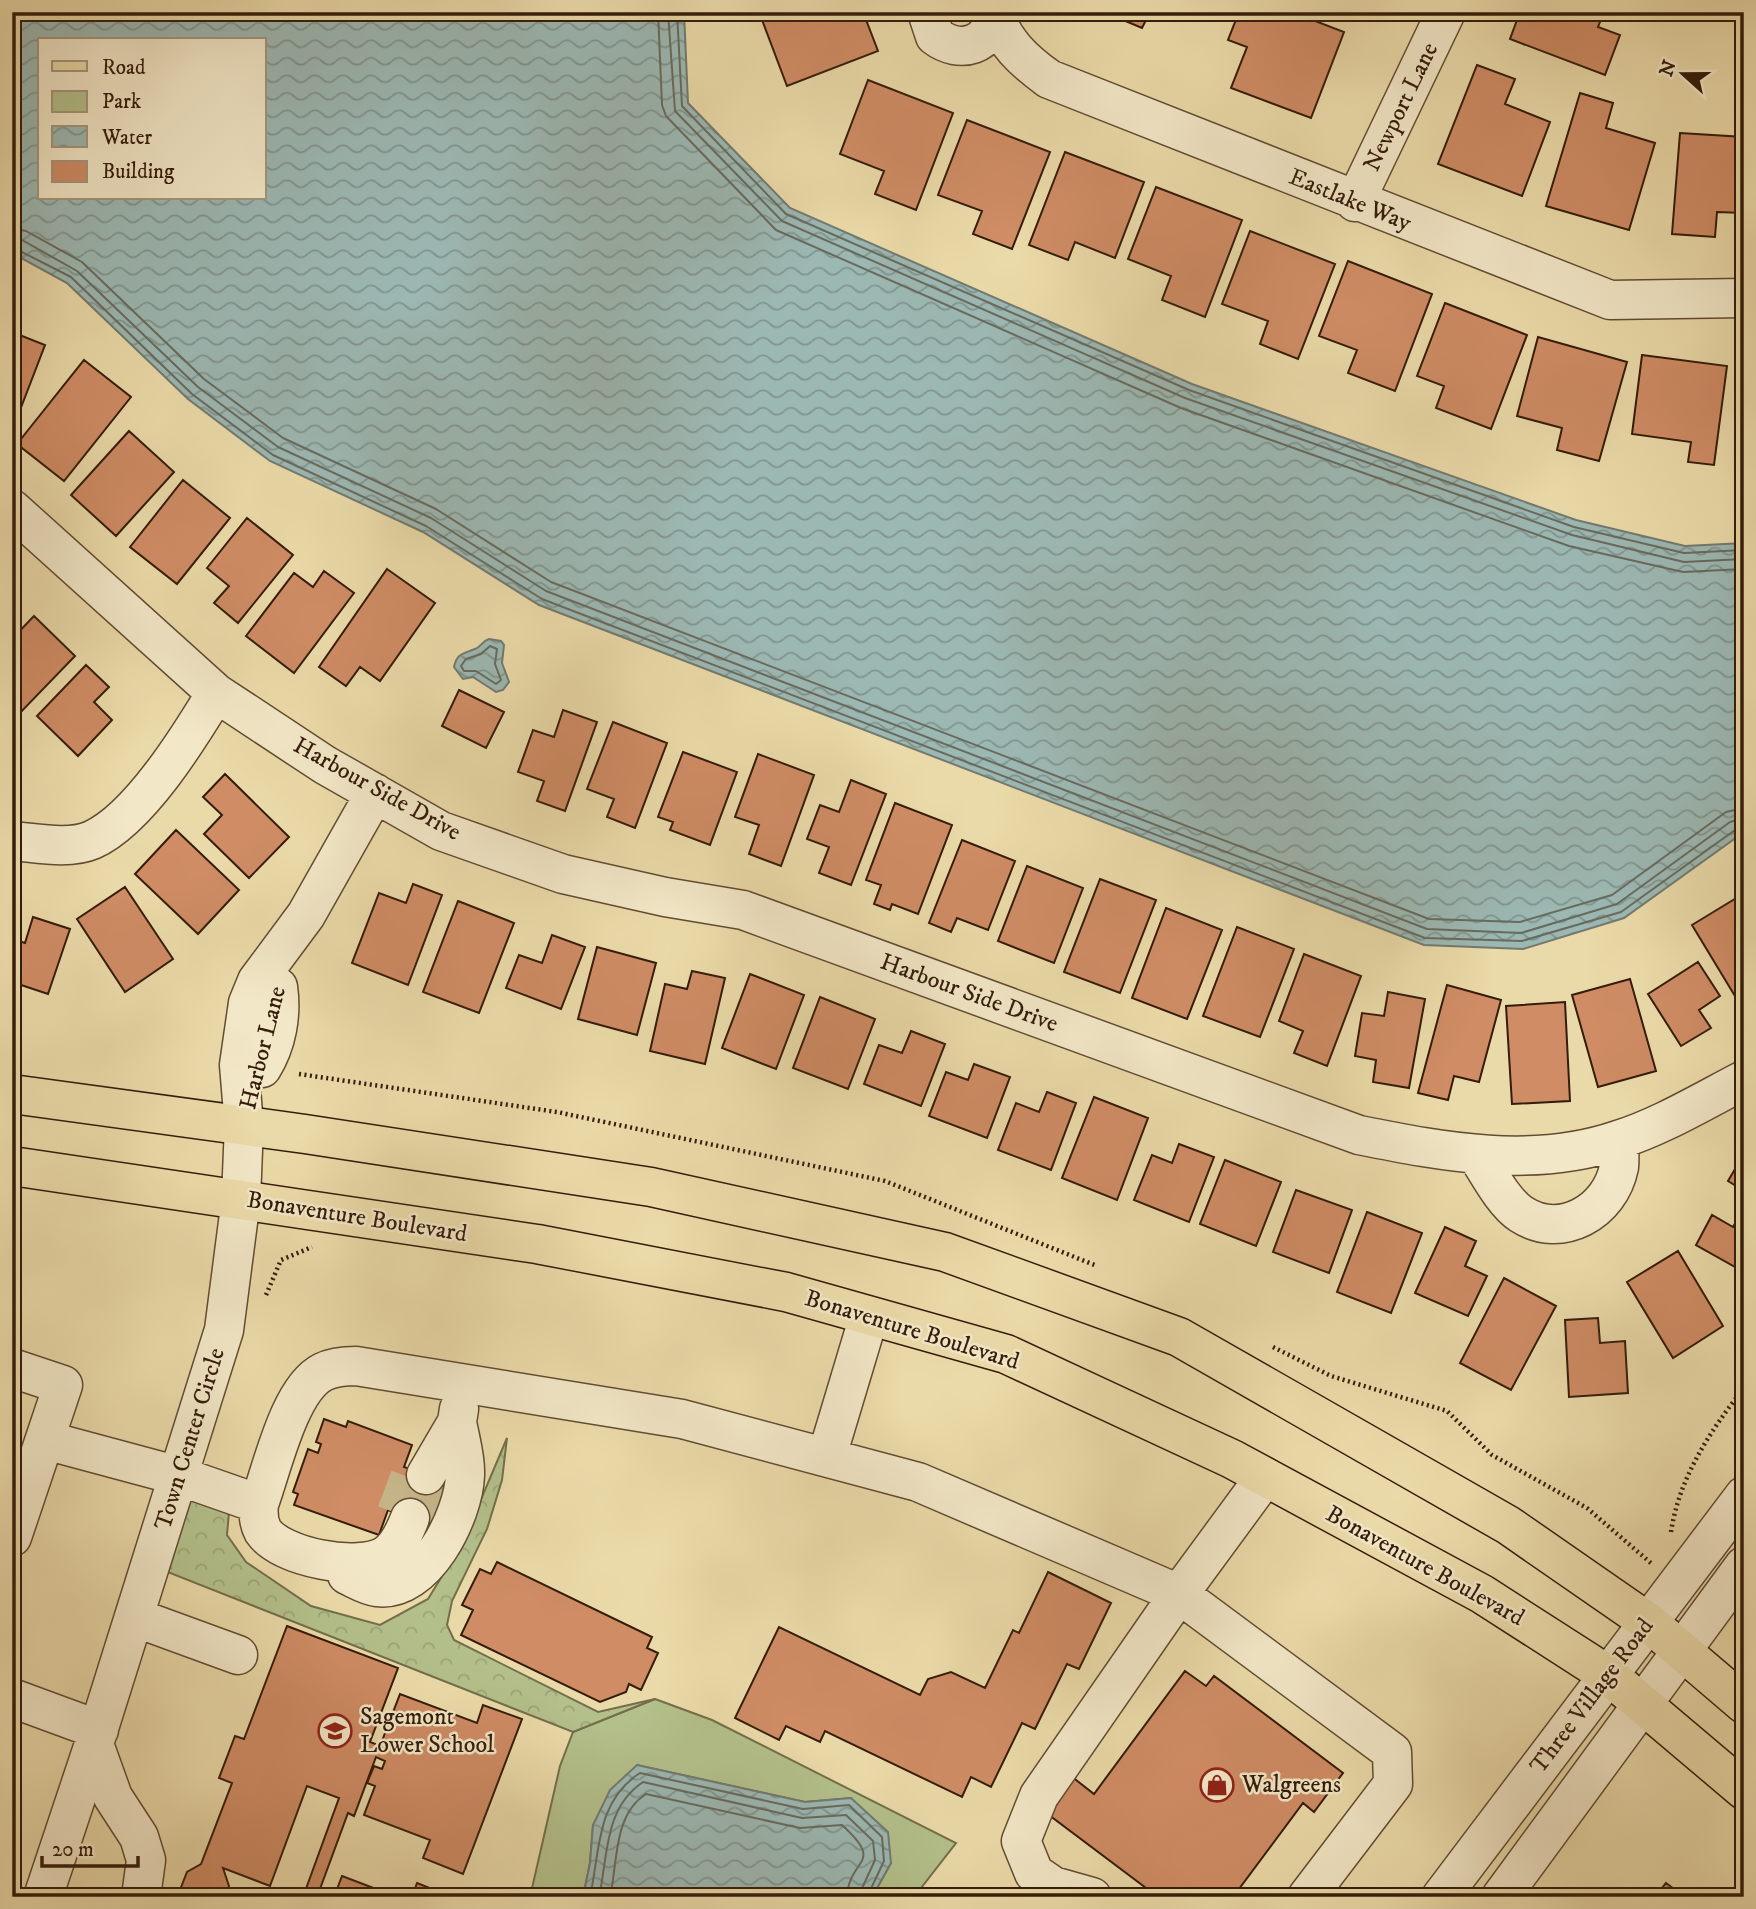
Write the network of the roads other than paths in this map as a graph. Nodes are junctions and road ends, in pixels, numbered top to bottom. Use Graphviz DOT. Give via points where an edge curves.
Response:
graph roads {
  1 [pos="928,12"];
  2 [pos="1446,12"];
  3 [pos="994,13"];
  4 [pos="1355,202"];
  5 [pos="1744,298"];
  6 [pos="12,509"];
  7 [pos="216,693"];
  8 [pos="375,793"];
  9 [pos="12,841"];
  10 [pos="267,984"];
  11 [pos="1744,1080"];
  12 [pos="12,1094"];
  13 [pos="244,1125"];
  14 [pos="1619,1140"];
  15 [pos="1476,1154"];
  16 [pos="12,1166"];
  17 [pos="241,1199"];
  18 [pos="869,1316"];
  19 [pos="12,1368"];
  20 [pos="464,1384"];
  21 [pos="454,1427"];
  22 [pos="45,1440"];
  23 [pos="827,1456"];
  24 [pos="425,1475"];
  25 [pos="179,1476"];
  26 [pos="1265,1477"];
  27 [pos="1744,1496"];
  28 [pos="259,1504"];
  29 [pos="12,1537"];
  30 [pos="310,1557"];
  31 [pos="1744,1566"];
  32 [pos="347,1575"];
  33 [pos="1179,1594"];
  34 [pos="134,1617"];
  35 [pos="1648,1622"];
  36 [pos="1682,1651"];
  37 [pos="238,1654"];
  38 [pos="1608,1675"];
  39 [pos="12,1698"];
  40 [pos="1643,1704"];
  41 [pos="1744,1704"];
  42 [pos="97,1737"];
  43 [pos="1744,1790"];
  44 [pos="43,1897"];
  45 [pos="141,1897"];
  46 [pos="1092,1897"];
  47 [pos="1307,1897"];
  48 [pos="1441,1897"];
  49 [pos="1501,1897"];
  1 -- 3 [label="street" via="935,36 955,47 966,47 986,36"];
  2 -- 4 [label="street, Newport Lane"];
  3 -- 4 [label="street, Eastlake Way" via="1004,36 1024,61 1049,79"];
  4 -- 5 [label="street, Eastlake Way" via="1609,300"];
  6 -- 7 [label="street, Harbour Side Drive"];
  7 -- 8 [label="street, Harbour Side Drive"];
  7 -- 9 [label="street" via="190,735 125,818 91,841 62,845"];
  8 -- 10 [label="street, Harbor Lane"];
  8 -- 15 [label="street, Harbour Side Drive" via="440,831 563,874 743,910 1359,1135"];
  10 -- 13 [label="street, Harbor Lane" via="262,1068"];
  10 -- 13 [label="street, Harbor Lane" via="248,1003 239,1065"];
  11 -- 14 [label="street, Harbour Side Drive"];
  12 -- 13 [label="main road"];
  13 -- 17 [label="street, Town Center Circle"];
  13 -- 35 [label="main road" via="651,1187 945,1252 1179,1337 1508,1525"];
  14 -- 15 [label="street, Harbour Side Drive" via="1573,1152"];
  14 -- 15 [label="street" via="1619,1168 1607,1195 1583,1219 1566,1225 1542,1224 1519,1213"];
  16 -- 17 [label="main road, Bonaventure Boulevard"];
  17 -- 18 [label="main road, Bonaventure Boulevard" via="537,1244 786,1292"];
  17 -- 25 [label="street, Town Center Circle" via="223,1330"];
  18 -- 23 [label="street"];
  18 -- 26 [label="main road, Bonaventure Boulevard" via="1006,1354"];
  19 -- 22 [label="street" via="63,1385"];
  20 -- 21 [label="street"];
  20 -- 23 [label="street" via="682,1419"];
  20 -- 28 [label="street" via="356,1366 324,1371 297,1400"];
  21 -- 24 [label="street"];
  21 -- 32 [label="street" via="464,1460 463,1488 438,1549 415,1575 393,1586 377,1587"];
  22 -- 25 [label="street"];
  22 -- 29 [label="street"];
  23 -- 33 [label="street" via="918,1482"];
  25 -- 28 [label="street"];
  25 -- 34 [label="street, Town Center Circle"];
  26 -- 33 [label="street"];
  26 -- 38 [label="main road, Bonaventure Boulevard" via="1482,1594"];
  27 -- 35 [label="street, Three Village Road"];
  28 -- 30 [label="street" via="258,1517 272,1541"];
  30 -- 32 [label="street"];
  30 -- 32 [label="street" via="377,1559 394,1548 410,1518 409,1551 391,1570 370,1578"];
  31 -- 36 [label="street, Three Village Road"];
  33 -- 46 [label="street" via="1039,1796 1021,1841 1034,1873 1053,1885"];
  33 -- 47 [label="street" via="1392,1752 1393,1784"];
  34 -- 37 [label="street"];
  34 -- 42 [label="street, Town Center Circle"];
  35 -- 36 [label="main road"];
  35 -- 38 [label="street, Three Village Road"];
  36 -- 40 [label="street, Three Village Road"];
  36 -- 41 [label="main road"];
  38 -- 40 [label="main road, Bonaventure Boulevard"];
  38 -- 48 [label="street, Three Village Road"];
  39 -- 42 [label="street"];
  40 -- 43 [label="main road, Bonaventure Boulevard"];
  40 -- 49 [label="street, Three Village Road"];
  42 -- 44 [label="street, Town Center Circle"];
  42 -- 45 [label="street" via="113,1797 139,1837 146,1860"];
}
